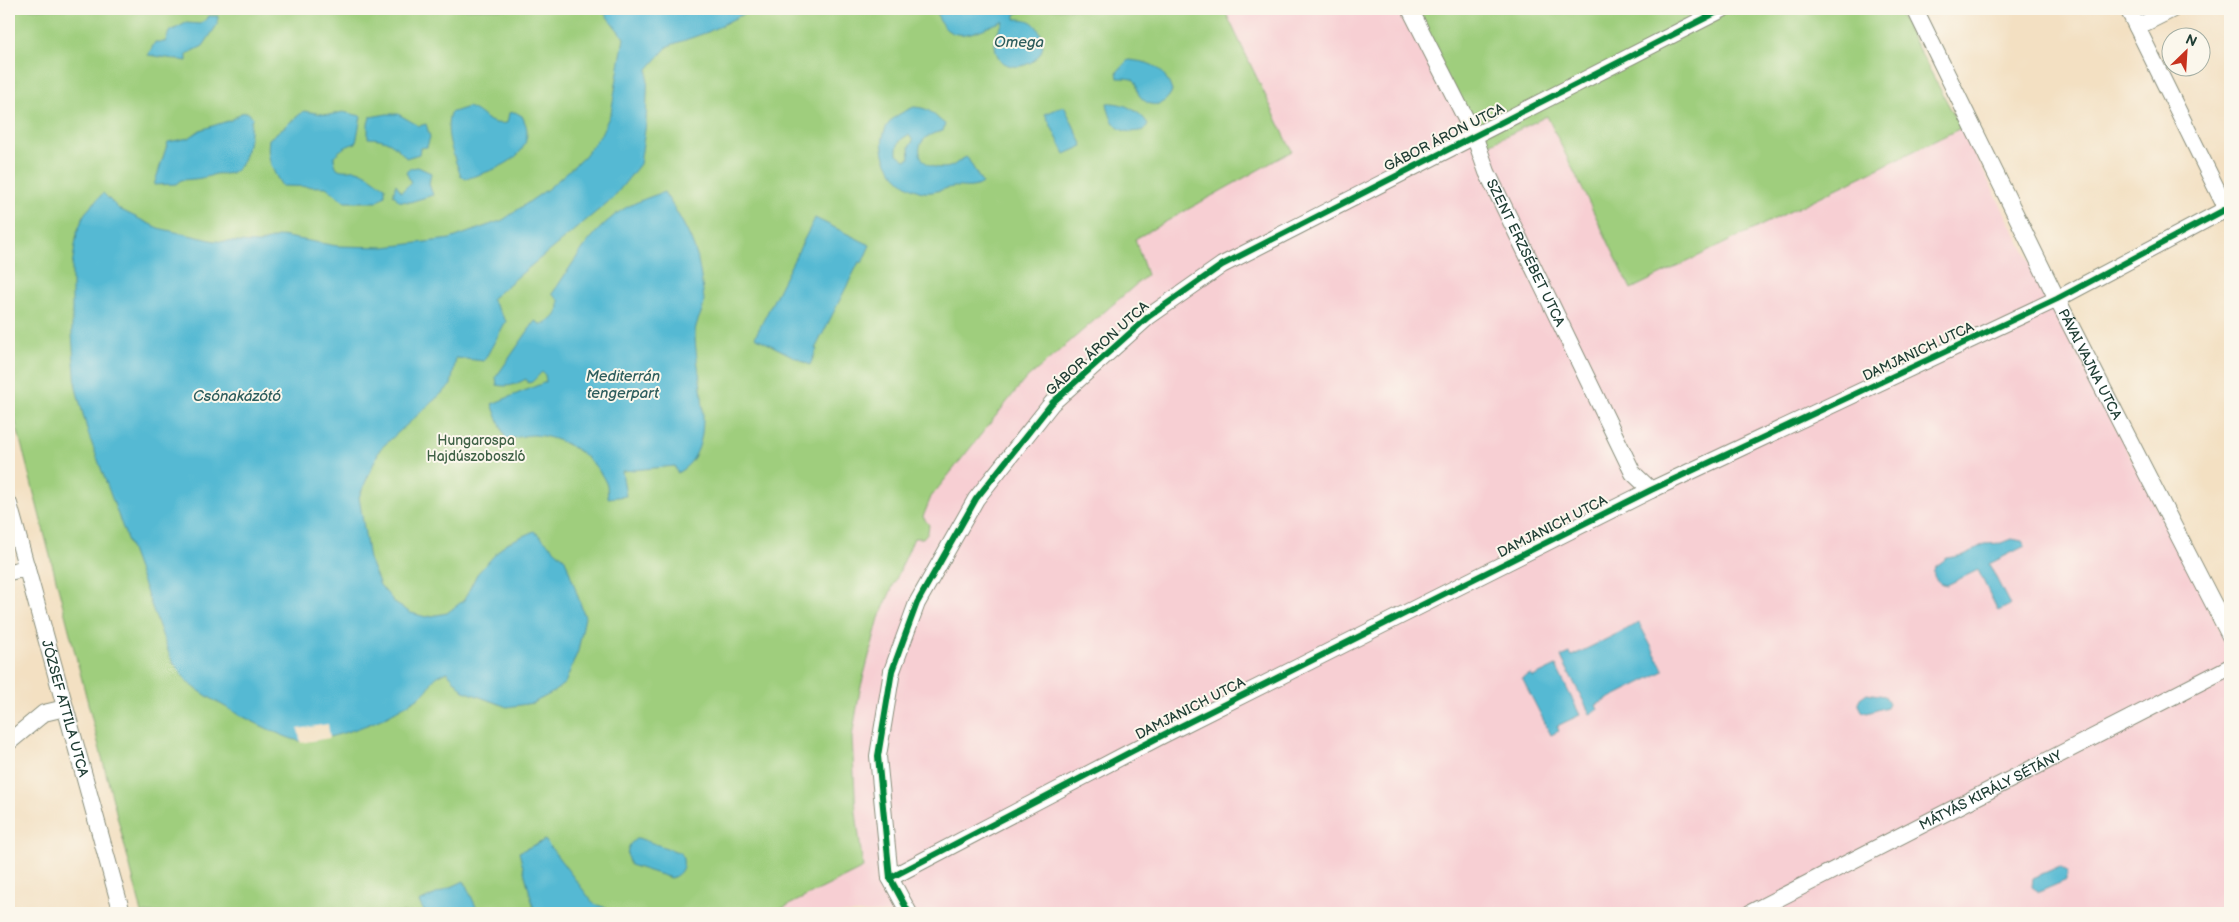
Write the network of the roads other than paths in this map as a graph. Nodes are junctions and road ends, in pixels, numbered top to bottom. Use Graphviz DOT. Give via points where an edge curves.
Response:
graph roads {
  1 [pos="1410,9"];
  2 [pos="1723,9"];
  3 [pos="1915,9"];
  4 [pos="2128,9"];
  5 [pos="2173,9"];
  6 [pos="2137,27"];
  7 [pos="1474,136"];
  8 [pos="2229,211"];
  9 [pos="2057,300"];
  10 [pos="1651,490"];
  11 [pos="9,504"];
  12 [pos="27,568"];
  13 [pos="9,572"];
  14 [pos="2230,636"];
  15 [pos="2230,666"];
  16 [pos="66,708"];
  17 [pos="9,742"];
  18 [pos="890,878"];
  19 [pos="122,913"];
  20 [pos="909,913"];
  21 [pos="1750,913"];
  1 -- 7 [label="street, SZENT ERZSÉBET UTCA"];
  2 -- 7 [label="street, GÁBOR ÁRON UTCA"];
  3 -- 9 [label="street, PÁVAI VAJNA UTCA"];
  4 -- 6 [label="street"];
  5 -- 6 [label="street"];
  6 -- 8 [label="street"];
  7 -- 10 [label="street, SZENT ERZSÉBET UTCA" via="1487,172 1633,473"];
  7 -- 18 [label="street, GÁBOR ÁRON UTCA" via="1222,265 1148,318 1052,403 976,500 918,604 892,671 878,756"];
  8 -- 9 [label="street, DAMJANICH UTCA"];
  9 -- 10 [label="street, DAMJANICH UTCA"];
  9 -- 14 [label="street, PÁVAI VAJNA UTCA"];
  10 -- 18 [label="street, DAMJANICH UTCA" via="1161,736"];
  11 -- 12 [label="street, JÓZSEF ATTILA UTCA"];
  12 -- 13 [label="street"];
  12 -- 16 [label="street, JÓZSEF ATTILA UTCA"];
  15 -- 21 [label="street, MÁTYÁS KIRÁLY SÉTÁNY"];
  16 -- 17 [label="street" via="44,713"];
  16 -- 19 [label="street, JÓZSEF ATTILA UTCA"];
  18 -- 20 [label="street"];
}
